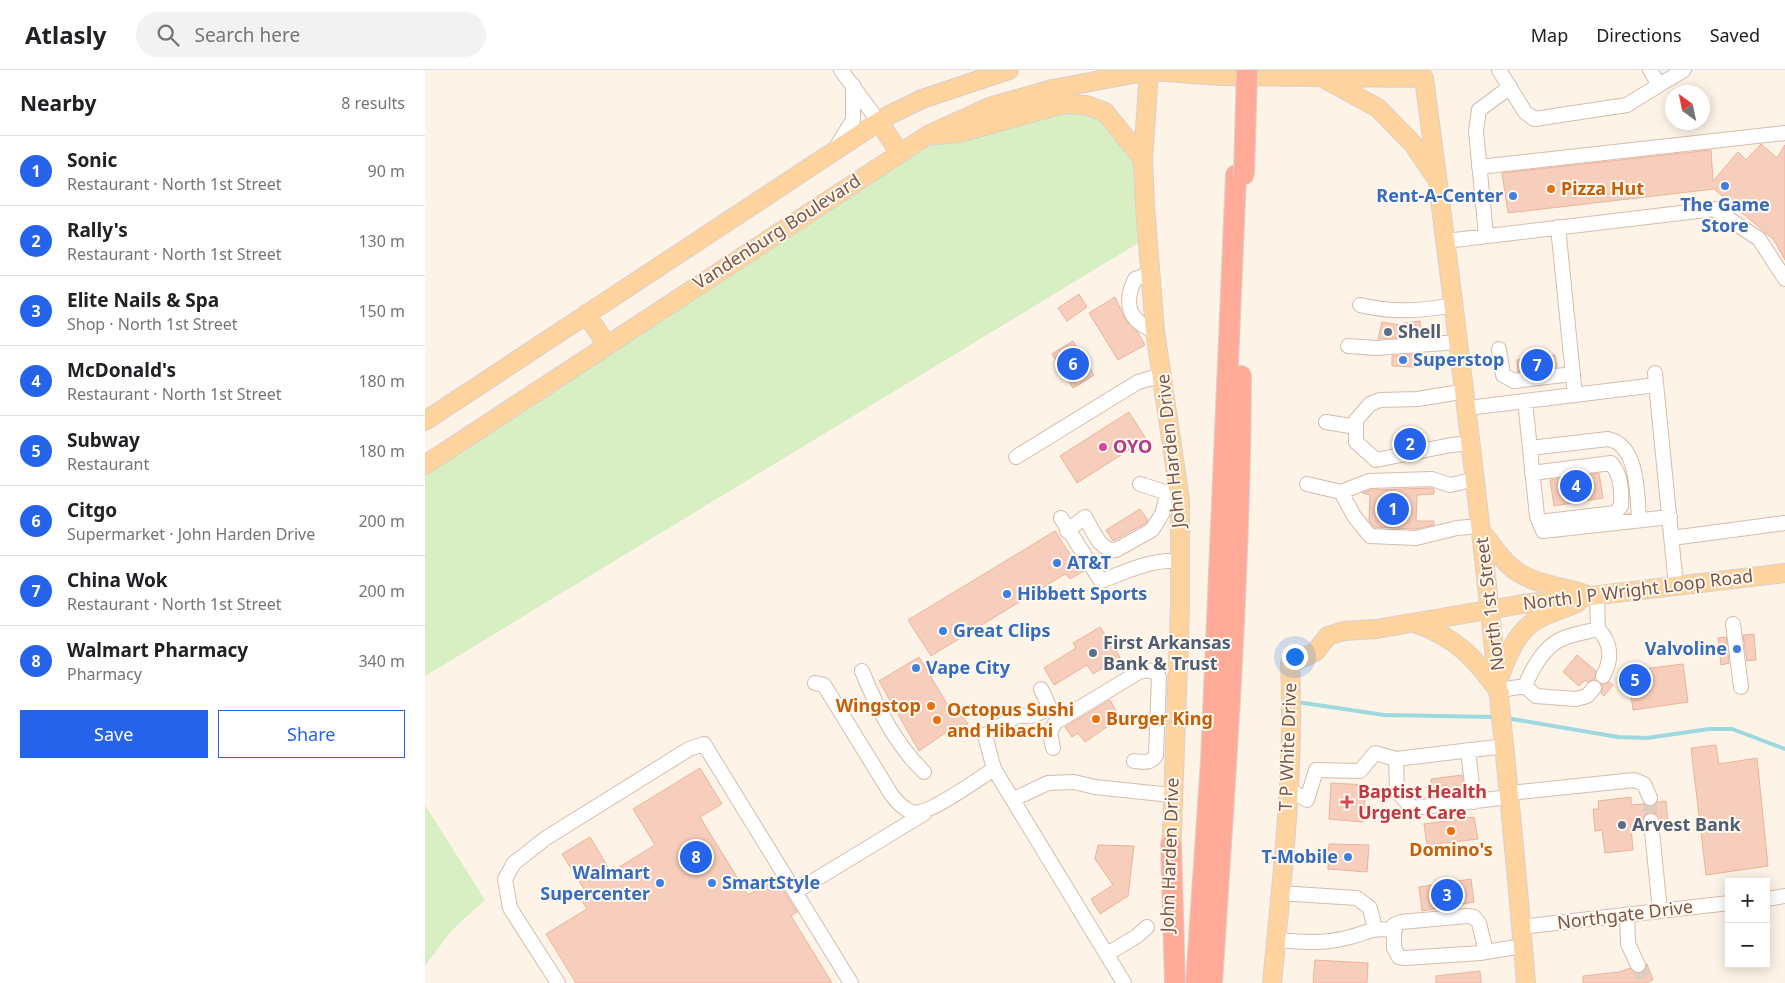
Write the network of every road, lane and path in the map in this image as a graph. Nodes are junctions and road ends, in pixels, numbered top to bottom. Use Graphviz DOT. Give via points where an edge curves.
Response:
graph roads {
  1 [pos="841,70"];
  2 [pos="1009,70"];
  3 [pos="1145,70"];
  4 [pos="1247,70"];
  5 [pos="1499,70"];
  6 [pos="1650,70"];
  7 [pos="1684,70"];
  8 [pos="1224,72"];
  9 [pos="1321,73"];
  10 [pos="1424,74"];
  11 [pos="853,85"];
  12 [pos="1659,85"];
  13 [pos="1510,87"];
  14 [pos="879,122"];
  15 [pos="1785,133"];
  16 [pos="928,135"];
  17 [pos="899,152"];
  18 [pos="831,153"];
  19 [pos="1143,159"];
  20 [pos="1479,167"];
  21 [pos="1240,175"];
  22 [pos="1438,180"];
  23 [pos="1558,227"];
  24 [pos="1445,234"];
  25 [pos="1486,235"];
  26 [pos="1151,273"];
  27 [pos="1785,279"];
  28 [pos="1360,305"];
  29 [pos="1453,305"];
  30 [pos="587,314"];
  31 [pos="1155,331"];
  32 [pos="1459,342"];
  33 [pos="607,345"];
  34 [pos="1348,346"];
  35 [pos="1499,349"];
  36 [pos="1573,374"];
  37 [pos="1163,375"];
  38 [pos="1575,395"];
  39 [pos="1467,400"];
  40 [pos="1525,402"];
  41 [pos="425,421"];
  42 [pos="1326,422"];
  43 [pos="1356,427"];
  44 [pos="1471,443"];
  45 [pos="1530,448"];
  46 [pos="1016,457"];
  47 [pos="425,465"];
  48 [pos="1532,473"];
  49 [pos="1476,479"];
  50 [pos="1140,484"];
  51 [pos="1307,484"];
  52 [pos="1341,492"];
  53 [pos="1175,494"];
  54 [pos="1670,517"];
  55 [pos="1061,518"];
  56 [pos="1639,519"];
  57 [pos="1539,522"];
  58 [pos="1785,523"];
  59 [pos="1482,530"];
  60 [pos="1067,531"];
  61 [pos="1672,538"];
  62 [pos="1181,561"];
  63 [pos="1785,573"];
  64 [pos="1675,586"];
  65 [pos="1594,596"];
  66 [pos="1491,608"];
  67 [pos="1414,622"];
  68 [pos="1733,624"];
  69 [pos="1598,629"];
  70 [pos="862,671"];
  71 [pos="1603,676"];
  72 [pos="815,683"];
  73 [pos="1525,686"];
  74 [pos="1741,687"];
  75 [pos="1500,688"];
  76 [pos="1594,688"];
  77 [pos="1041,689"];
  78 [pos="1505,746"];
  79 [pos="1053,748"];
  80 [pos="1468,750"];
  81 [pos="1396,759"];
  82 [pos="1134,761"];
  83 [pos="994,769"];
  84 [pos="924,772"];
  85 [pos="1287,788"];
  86 [pos="1171,795"];
  87 [pos="1510,795"];
  88 [pos="1650,798"];
  89 [pos="1014,799"];
  90 [pos="1474,802"];
  91 [pos="926,812"];
  92 [pos="1651,821"];
  93 [pos="1171,844"];
  94 [pos="795,892"];
  95 [pos="1279,894"];
  96 [pos="1785,896"];
  97 [pos="1770,898"];
  98 [pos="1725,903"];
  99 [pos="1660,911"];
  100 [pos="1627,914"];
  101 [pos="1147,927"];
  102 [pos="1521,927"];
  103 [pos="1375,929"];
  104 [pos="1395,930"];
  105 [pos="1276,940"];
  106 [pos="1523,946"];
  107 [pos="1486,952"];
  108 [pos="1107,954"];
  109 [pos="1638,965"];
  110 [pos="558,983"];
  111 [pos="851,983"];
  112 [pos="1124,983"];
  113 [pos="1165,983"];
  114 [pos="1175,983"];
  115 [pos="1196,983"];
  116 [pos="1212,983"];
  117 [pos="1272,983"];
  118 [pos="1526,983"];
  1 -- 11 [label="street"];
  2 -- 14 [label="main road, Vandenburg Boulevard" via="922,99"];
  3 -- 8 [label="main road, Vandenburg Boulevard"];
  3 -- 16 [label="main road, Vandenburg Boulevard" via="1053,89 989,107"];
  3 -- 19 [label="main road, John Harden Drive"];
  4 -- 21 [label="highway, bridge"];
  5 -- 13 [label="street"];
  6 -- 12 [label="street"];
  7 -- 12 [label="street"];
  8 -- 9 [label="main road, Vandenburg Boulevard"];
  8 -- 21 [label="highway"];
  9 -- 10 [label="main road, Vandenburg Boulevard"];
  9 -- 22 [label="main road" via="1378,108 1413,144"];
  10 -- 22 [label="main road, North 1st Street"];
  11 -- 14 [label="street"];
  11 -- 18 [label="street" via="853,120"];
  12 -- 13 [label="street" via="1627,105 1534,119 1525,112"];
  13 -- 20 [label="street" via="1479,110 1476,131"];
  14 -- 17 [label="main road"];
  14 -- 18 [label="main road, Vandenburg Boulevard"];
  15 -- 20 [label="street"];
  16 -- 17 [label="main road, Vandenburg Boulevard"];
  16 -- 19 [label="main road" via="959,133 1063,104 1086,105 1105,112"];
  17 -- 33 [label="main road, Vandenburg Boulevard"];
  18 -- 30 [label="main road, Vandenburg Boulevard"];
  19 -- 26 [label="main road, John Harden Drive"];
  20 -- 25 [label="street"];
  21 -- 115 [label="highway" via="1211,761"];
  21 -- 116 [label="highway" via="1241,468"];
  22 -- 24 [label="main road, North 1st Street"];
  23 -- 25 [label="street"];
  23 -- 27 [label="street" via="1714,209 1759,239"];
  23 -- 36 [label="street"];
  24 -- 25 [label="street"];
  24 -- 29 [label="main road, North 1st Street"];
  26 -- 31 [label="main road, John Harden Drive"];
  26 -- 31 [label="street" via="1135,279 1128,294 1129,308 1142,326"];
  28 -- 29 [label="street" via="1404,311"];
  29 -- 32 [label="main road, North 1st Street"];
  30 -- 33 [label="main road"];
  30 -- 41 [label="main road, Vandenburg Boulevard"];
  31 -- 37 [label="main road, John Harden Drive"];
  32 -- 34 [label="street" via="1376,348"];
  32 -- 39 [label="main road, North 1st Street"];
  33 -- 47 [label="main road, Vandenburg Boulevard"];
  35 -- 36 [label="street" via="1503,375 1514,381"];
  36 -- 38 [label="street"];
  37 -- 46 [label="street" via="1138,382"];
  37 -- 53 [label="main road, John Harden Drive"];
  38 -- 40 [label="street"];
  38 -- 54 [label="street" via="1656,379"];
  39 -- 40 [label="street"];
  39 -- 43 [label="street" via="1380,400 1370,404 1356,420"];
  39 -- 44 [label="main road, North 1st Street"];
  40 -- 45 [label="street"];
  42 -- 43 [label="street"];
  43 -- 44 [label="street" via="1357,442 1376,460"];
  44 -- 49 [label="main road, North 1st Street"];
  45 -- 48 [label="street"];
  45 -- 56 [label="street" via="1608,439 1615,441 1621,445 1633,466"];
  48 -- 57 [label="street"];
  48 -- 57 [label="street" via="1611,463 1617,469 1621,506 1615,513"];
  49 -- 52 [label="street" via="1450,485 1432,479 1369,481"];
  49 -- 59 [label="main road, North 1st Street"];
  50 -- 53 [label="street"];
  51 -- 52 [label="street"];
  52 -- 59 [label="street" via="1370,536 1416,538 1457,528"];
  53 -- 60 [label="street" via="1152,530 1116,550 1109,551 1103,547 1085,517"];
  53 -- 62 [label="main road, John Harden Drive"];
  54 -- 56 [label="street"];
  54 -- 61 [label="street"];
  55 -- 60 [label="street"];
  56 -- 57 [label="street" via="1543,531"];
  58 -- 61 [label="street"];
  59 -- 65 [label="main road" via="1519,573 1531,580"];
  59 -- 66 [label="main road, North 1st Street"];
  60 -- 62 [label="street" via="1101,581 1136,566 1164,560"];
  61 -- 64 [label="street"];
  62 -- 86 [label="main road, John Harden Drive"];
  63 -- 64 [label="main road, North J P Wright Loop Road"];
  64 -- 65 [label="main road, North J P Wright Loop Road"];
  65 -- 66 [label="main road, North J P Wright Loop Road"];
  65 -- 69 [label="street"];
  65 -- 75 [label="main road" via="1533,622 1508,654"];
  66 -- 67 [label="main road, T P White Drive"];
  66 -- 75 [label="main road, North 1st Street"];
  67 -- 75 [label="main road" via="1438,631 1459,645"];
  67 -- 85 [label="main road, T P White Drive" via="1328,636 1315,652 1290,664 1292,701"];
  68 -- 74 [label="street"];
  69 -- 71 [label="street" via="1606,637 1610,656"];
  69 -- 73 [label="street" via="1554,643 1536,664"];
  70 -- 84 [label="street" via="895,734 911,760"];
  72 -- 91 [label="street" via="824,686 897,802 912,812"];
  73 -- 75 [label="street"];
  73 -- 76 [label="street" via="1536,696 1576,699 1587,696"];
  75 -- 78 [label="main road, North 1st Street"];
  77 -- 83 [label="street" via="1049,706 1029,717 1018,715 985,735"];
  78 -- 80 [label="street"];
  78 -- 87 [label="main road, North 1st Street"];
  79 -- 82 [label="street" via="1050,732 1056,722 1139,672 1153,671 1159,677 1156,755 1147,762"];
  80 -- 81 [label="street"];
  80 -- 90 [label="street"];
  81 -- 85 [label="street" via="1375,753 1361,771 1317,770 1307,800"];
  81 -- 90 [label="street" via="1397,791 1412,808"];
  83 -- 89 [label="street"];
  83 -- 91 [label="street"];
  85 -- 95 [label="main road, T P White Drive"];
  86 -- 89 [label="street" via="1073,782 1048,782"];
  86 -- 93 [label="main road, John Harden Drive"];
  87 -- 88 [label="street" via="1634,780 1644,784"];
  87 -- 90 [label="street"];
  87 -- 102 [label="main road, North 1st Street"];
  89 -- 108 [label="street"];
  91 -- 94 [label="street"];
  92 -- 99 [label="street"];
  93 -- 113 [label="main road, John Harden Drive"];
  93 -- 114 [label="highway"];
  94 -- 110 [label="street" via="704,744 689,749 546,838 513,863 505,879 510,908"];
  94 -- 111 [label="street"];
  95 -- 103 [label="street" via="1357,898 1370,908"];
  95 -- 105 [label="main road, T P White Drive"];
  96 -- 97 [label="street"];
  98 -- 99 [label="street, Northgate Drive"];
  99 -- 100 [label="street, Northgate Drive"];
  100 -- 102 [label="street, Northgate Drive"];
  100 -- 109 [label="street" via="1628,944"];
  101 -- 108 [label="street"];
  102 -- 106 [label="main road, North 1st Street"];
  103 -- 104 [label="street"];
  103 -- 105 [label="street" via="1316,943"];
  104 -- 107 [label="street" via="1394,948 1399,957"];
  104 -- 107 [label="street" via="1394,925 1401,922 1474,917"];
  105 -- 117 [label="main road, T P White Drive"];
  106 -- 107 [label="street"];
  106 -- 118 [label="main road, North 1st Street"];
  108 -- 112 [label="street"];
}
